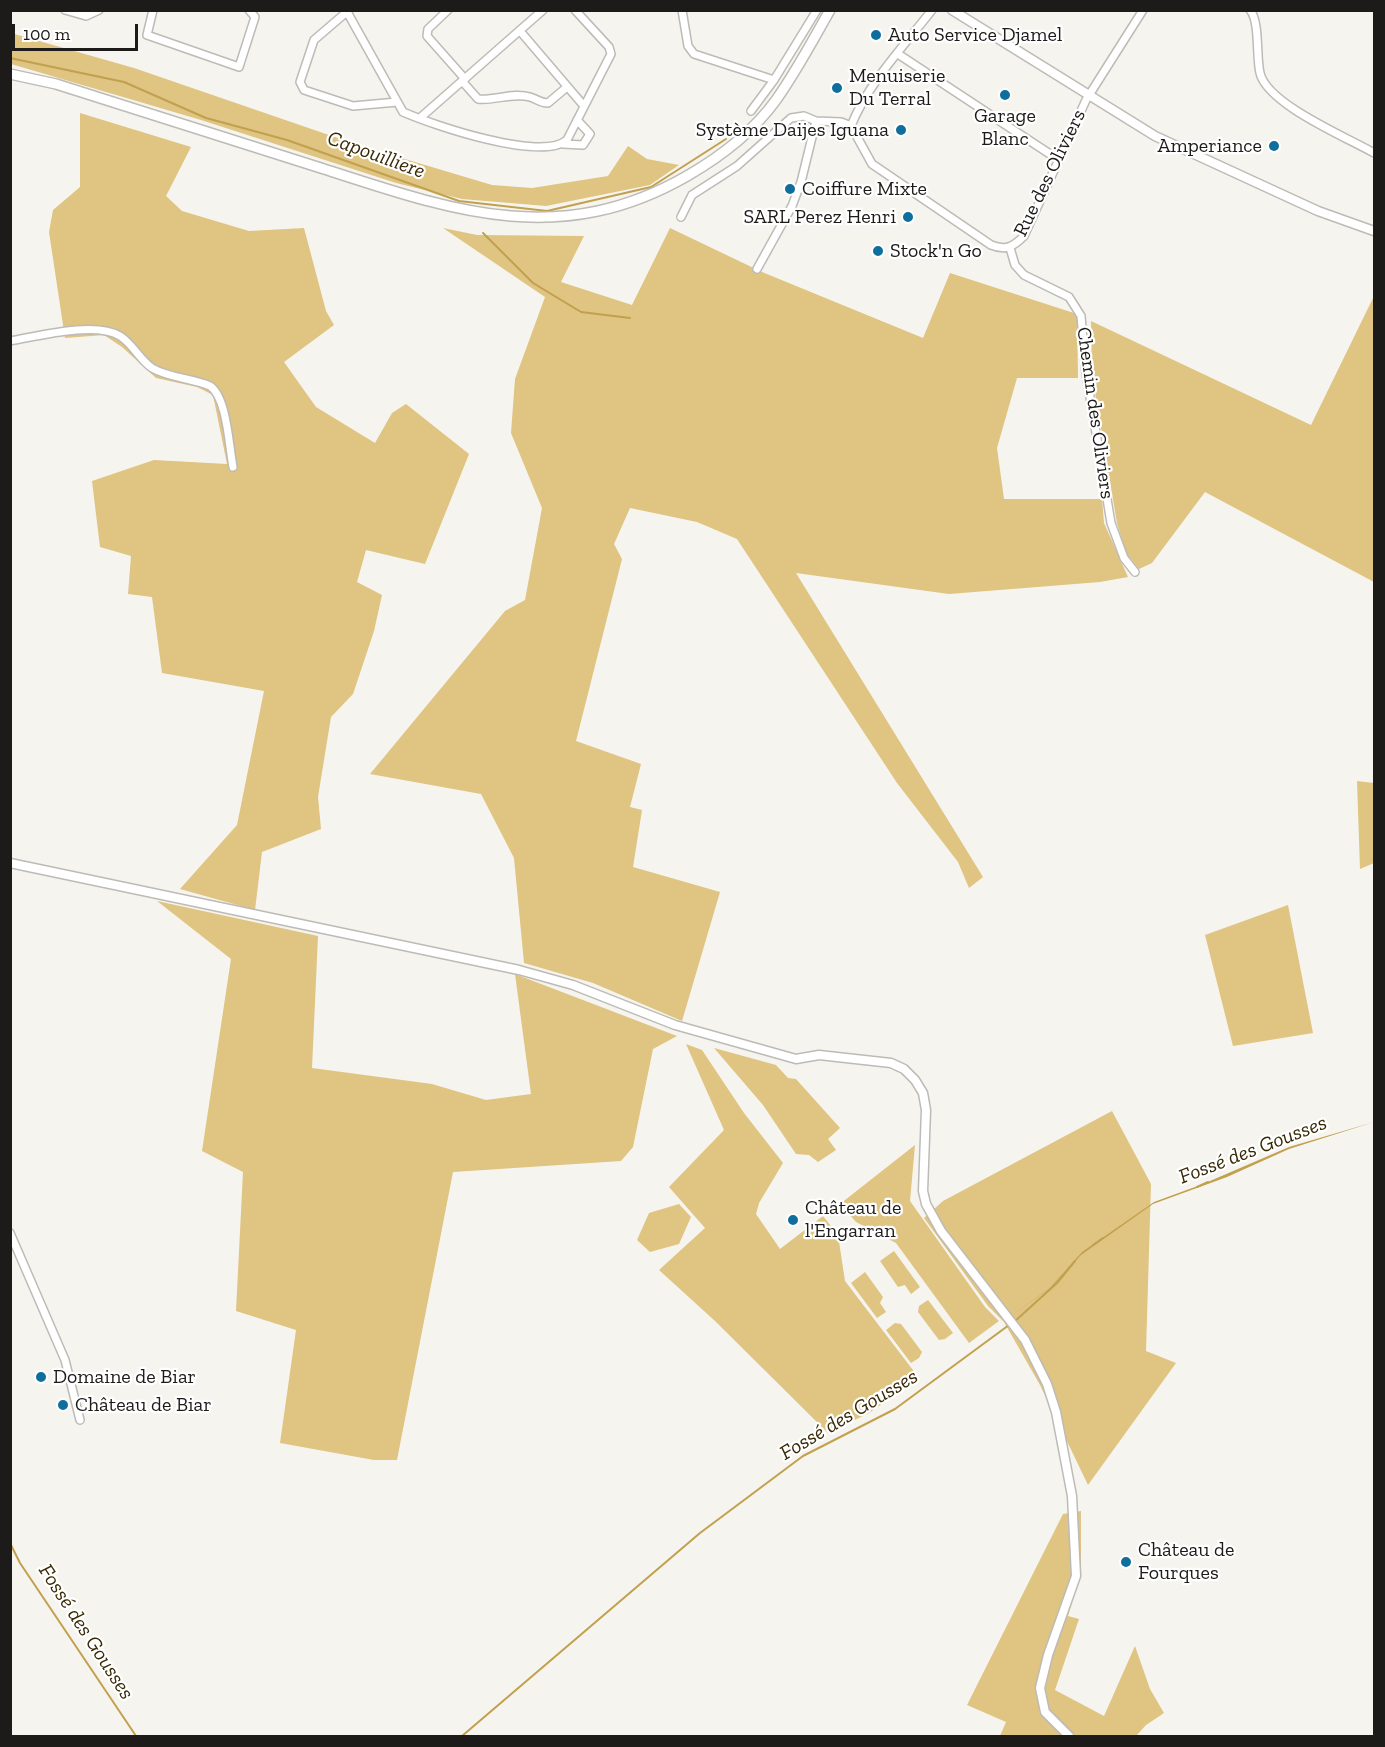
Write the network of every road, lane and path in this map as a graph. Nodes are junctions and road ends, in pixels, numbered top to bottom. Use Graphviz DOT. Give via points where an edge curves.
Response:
graph roads {
  1 [pos="65,10"];
  2 [pos="99,10"];
  3 [pos="153,10"];
  4 [pos="249,10"];
  5 [pos="448,10"];
  6 [pos="543,10"];
  7 [pos="575,10"];
  8 [pos="682,10"];
  9 [pos="817,10"];
  10 [pos="830,10"];
  11 [pos="932,10"];
  12 [pos="952,10"];
  13 [pos="1143,10"];
  14 [pos="1250,10"];
  15 [pos="347,11"];
  16 [pos="520,31"];
  17 [pos="898,54"];
  18 [pos="11,74"];
  19 [pos="464,80"];
  20 [pos="774,80"];
  21 [pos="567,87"];
  22 [pos="1089,97"];
  23 [pos="397,102"];
  24 [pos="584,106"];
  25 [pos="751,111"];
  26 [pos="420,118"];
  27 [pos="577,120"];
  28 [pos="816,121"];
  29 [pos="851,126"];
  30 [pos="563,144"];
  31 [pos="1374,153"];
  32 [pos="1059,160"];
  33 [pos="681,217"];
  34 [pos="1374,231"];
  35 [pos="1010,248"];
  36 [pos="757,269"];
  37 [pos="10,341"];
  38 [pos="233,467"];
  39 [pos="1135,572"];
  40 [pos="10,863"];
  41 [pos="10,1233"];
  42 [pos="80,1420"];
  43 [pos="1069,1737"];
  1 -- 2 [label="street" via="86,16"];
  3 -- 4 [label="street" via="147,35 239,67 255,17"];
  5 -- 19 [label="street" via="428,29 428,36"];
  6 -- 16 [label="street"];
  7 -- 24 [label="street" via="611,54"];
  8 -- 20 [label="street" via="688,46 694,54"];
  9 -- 20 [label="street"];
  10 -- 18 [label="main road" via="775,101 728,149 643,198 607,209 548,218 459,210 56,84"];
  11 -- 17 [label="street"];
  12 -- 22 [label="street"];
  13 -- 22 [label="street, Rue des Oliviers"];
  14 -- 31 [label="street" via="1256,19 1260,74 1272,94"];
  15 -- 23 [label="street"];
  15 -- 23 [label="street" via="314,40 300,82 304,90 353,106"];
  16 -- 19 [label="street"];
  16 -- 21 [label="street"];
  17 -- 29 [label="street"];
  17 -- 32 [label="street"];
  19 -- 21 [label="street" via="478,99 488,100 495,96 531,97 548,104"];
  19 -- 26 [label="street"];
  20 -- 25 [label="street"];
  21 -- 24 [label="street"];
  22 -- 32 [label="street, Rue des Oliviers"];
  22 -- 34 [label="street" via="1155,136 1318,211"];
  23 -- 26 [label="street" via="403,112"];
  24 -- 27 [label="street"];
  26 -- 30 [label="street" via="490,142"];
  27 -- 30 [label="street"];
  27 -- 30 [label="street" via="590,134 583,145"];
  28 -- 29 [label="street"];
  28 -- 33 [label="street" via="797,116 785,122 737,166 693,195"];
  28 -- 36 [label="street" via="796,198"];
  29 -- 35 [label="street" via="872,164 991,245"];
  32 -- 35 [label="street, Rue des Oliviers" via="1024,236"];
  35 -- 39 [label="street, Chemin des Oliviers" via="1015,265 1024,275 1069,297 1081,316 1086,373 1111,524 1124,558"];
  37 -- 38 [label="street" via="108,330 130,343 153,368 210,386 222,405"];
  40 -- 43 [label="street" via="519,970 600,994 675,1025 796,1059 819,1055 891,1063 904,1069 923,1093 923,1191 932,1216 1025,1340 1056,1412 1072,1496 1076,1576 1040,1688 1045,1712"];
  41 -- 42 [label="street" via="64,1360"];
}
